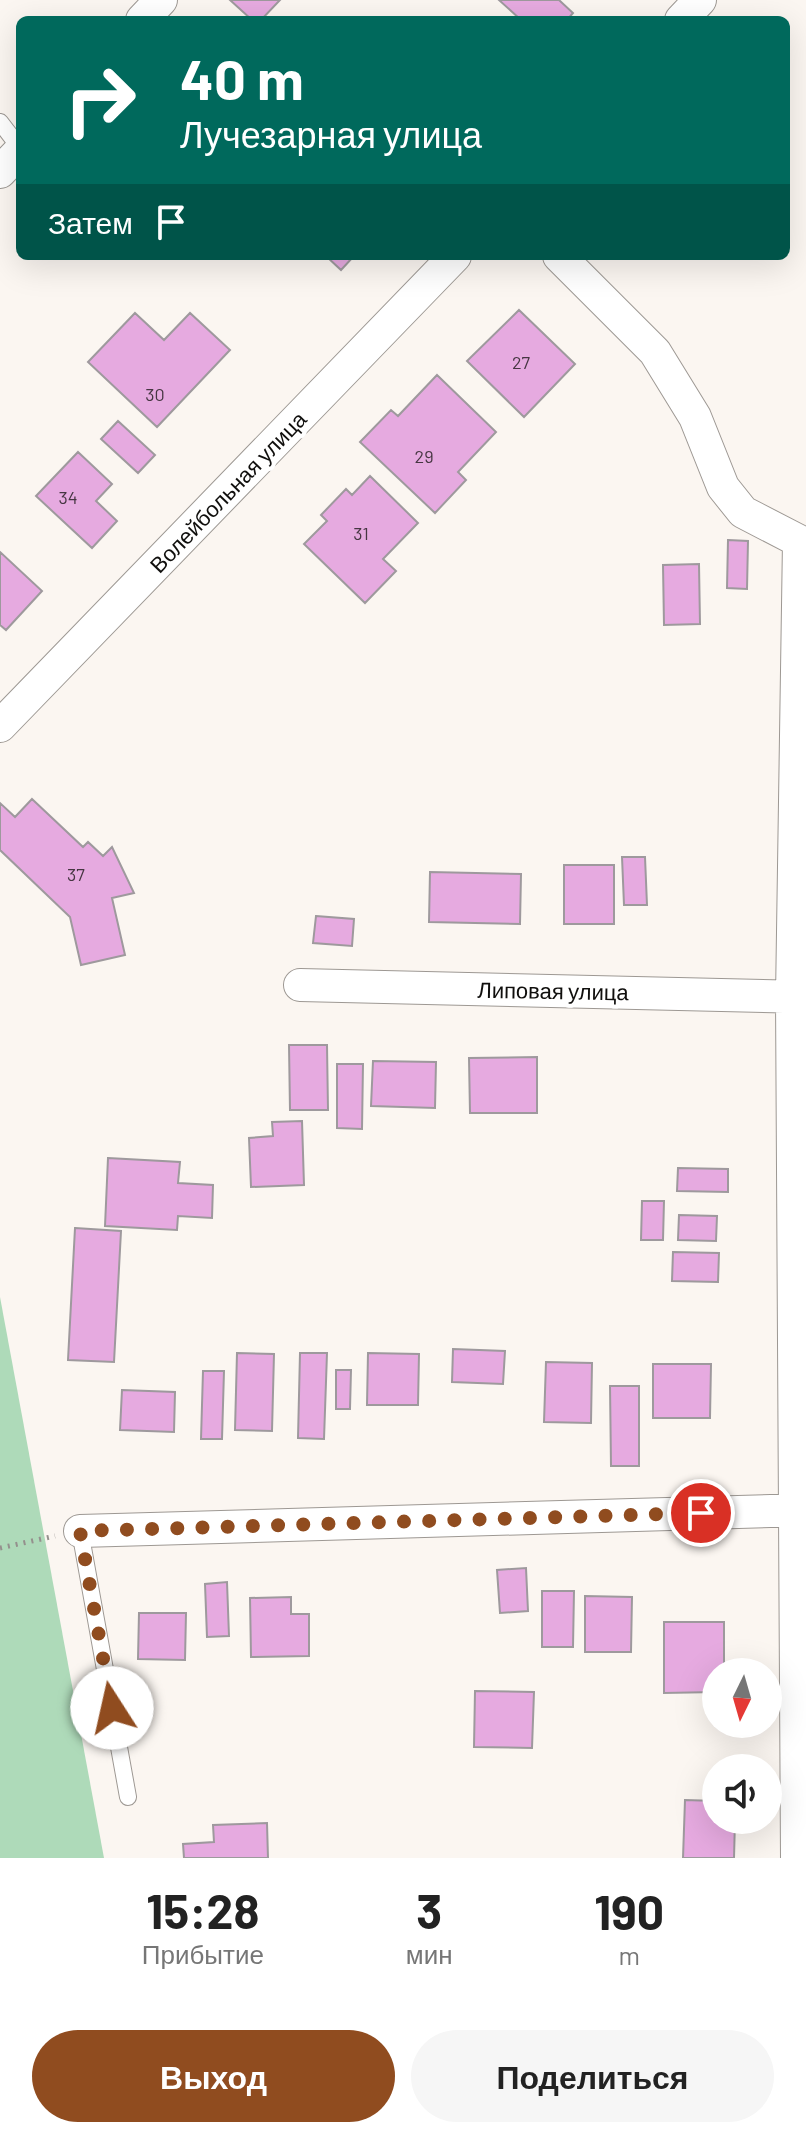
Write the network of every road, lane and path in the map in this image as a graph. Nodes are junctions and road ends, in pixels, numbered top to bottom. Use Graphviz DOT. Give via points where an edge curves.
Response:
graph roads {
  1 [pos="161,0"];
  2 [pos="700,0"];
  3 [pos="146,16"];
  4 [pos="685,16"];
  5 [pos="0,122"];
  6 [pos="16,144"];
  7 [pos="16,154"];
  8 [pos="0,172"];
  9 [pos="451,260"];
  10 [pos="563,260"];
  11 [pos="803,537"];
  12 [pos="0,726"];
  13 [pos="300,985"];
  14 [pos="799,997"];
  15 [pos="800,1510"];
  16 [pos="80,1531"];
  17 [pos="0,1548"];
  18 [pos="128,1797"];
  19 [pos="797,1858"];
  1 -- 3 [label="street"];
  2 -- 4 [label="street"];
  5 -- 6 [label="lane"];
  7 -- 8 [label="street"];
  9 -- 12 [label="street, Волейбольная улица"];
  10 -- 11 [label="street" via="655,352 695,417 723,487 743,512"];
  11 -- 14 [label="street"];
  13 -- 14 [label="street, Липовая улица"];
  14 -- 15 [label="street"];
  15 -- 16 [label="street"];
  15 -- 19 [label="street"];
  16 -- 17 [label="path"];
  16 -- 18 [label="lane"];
}
